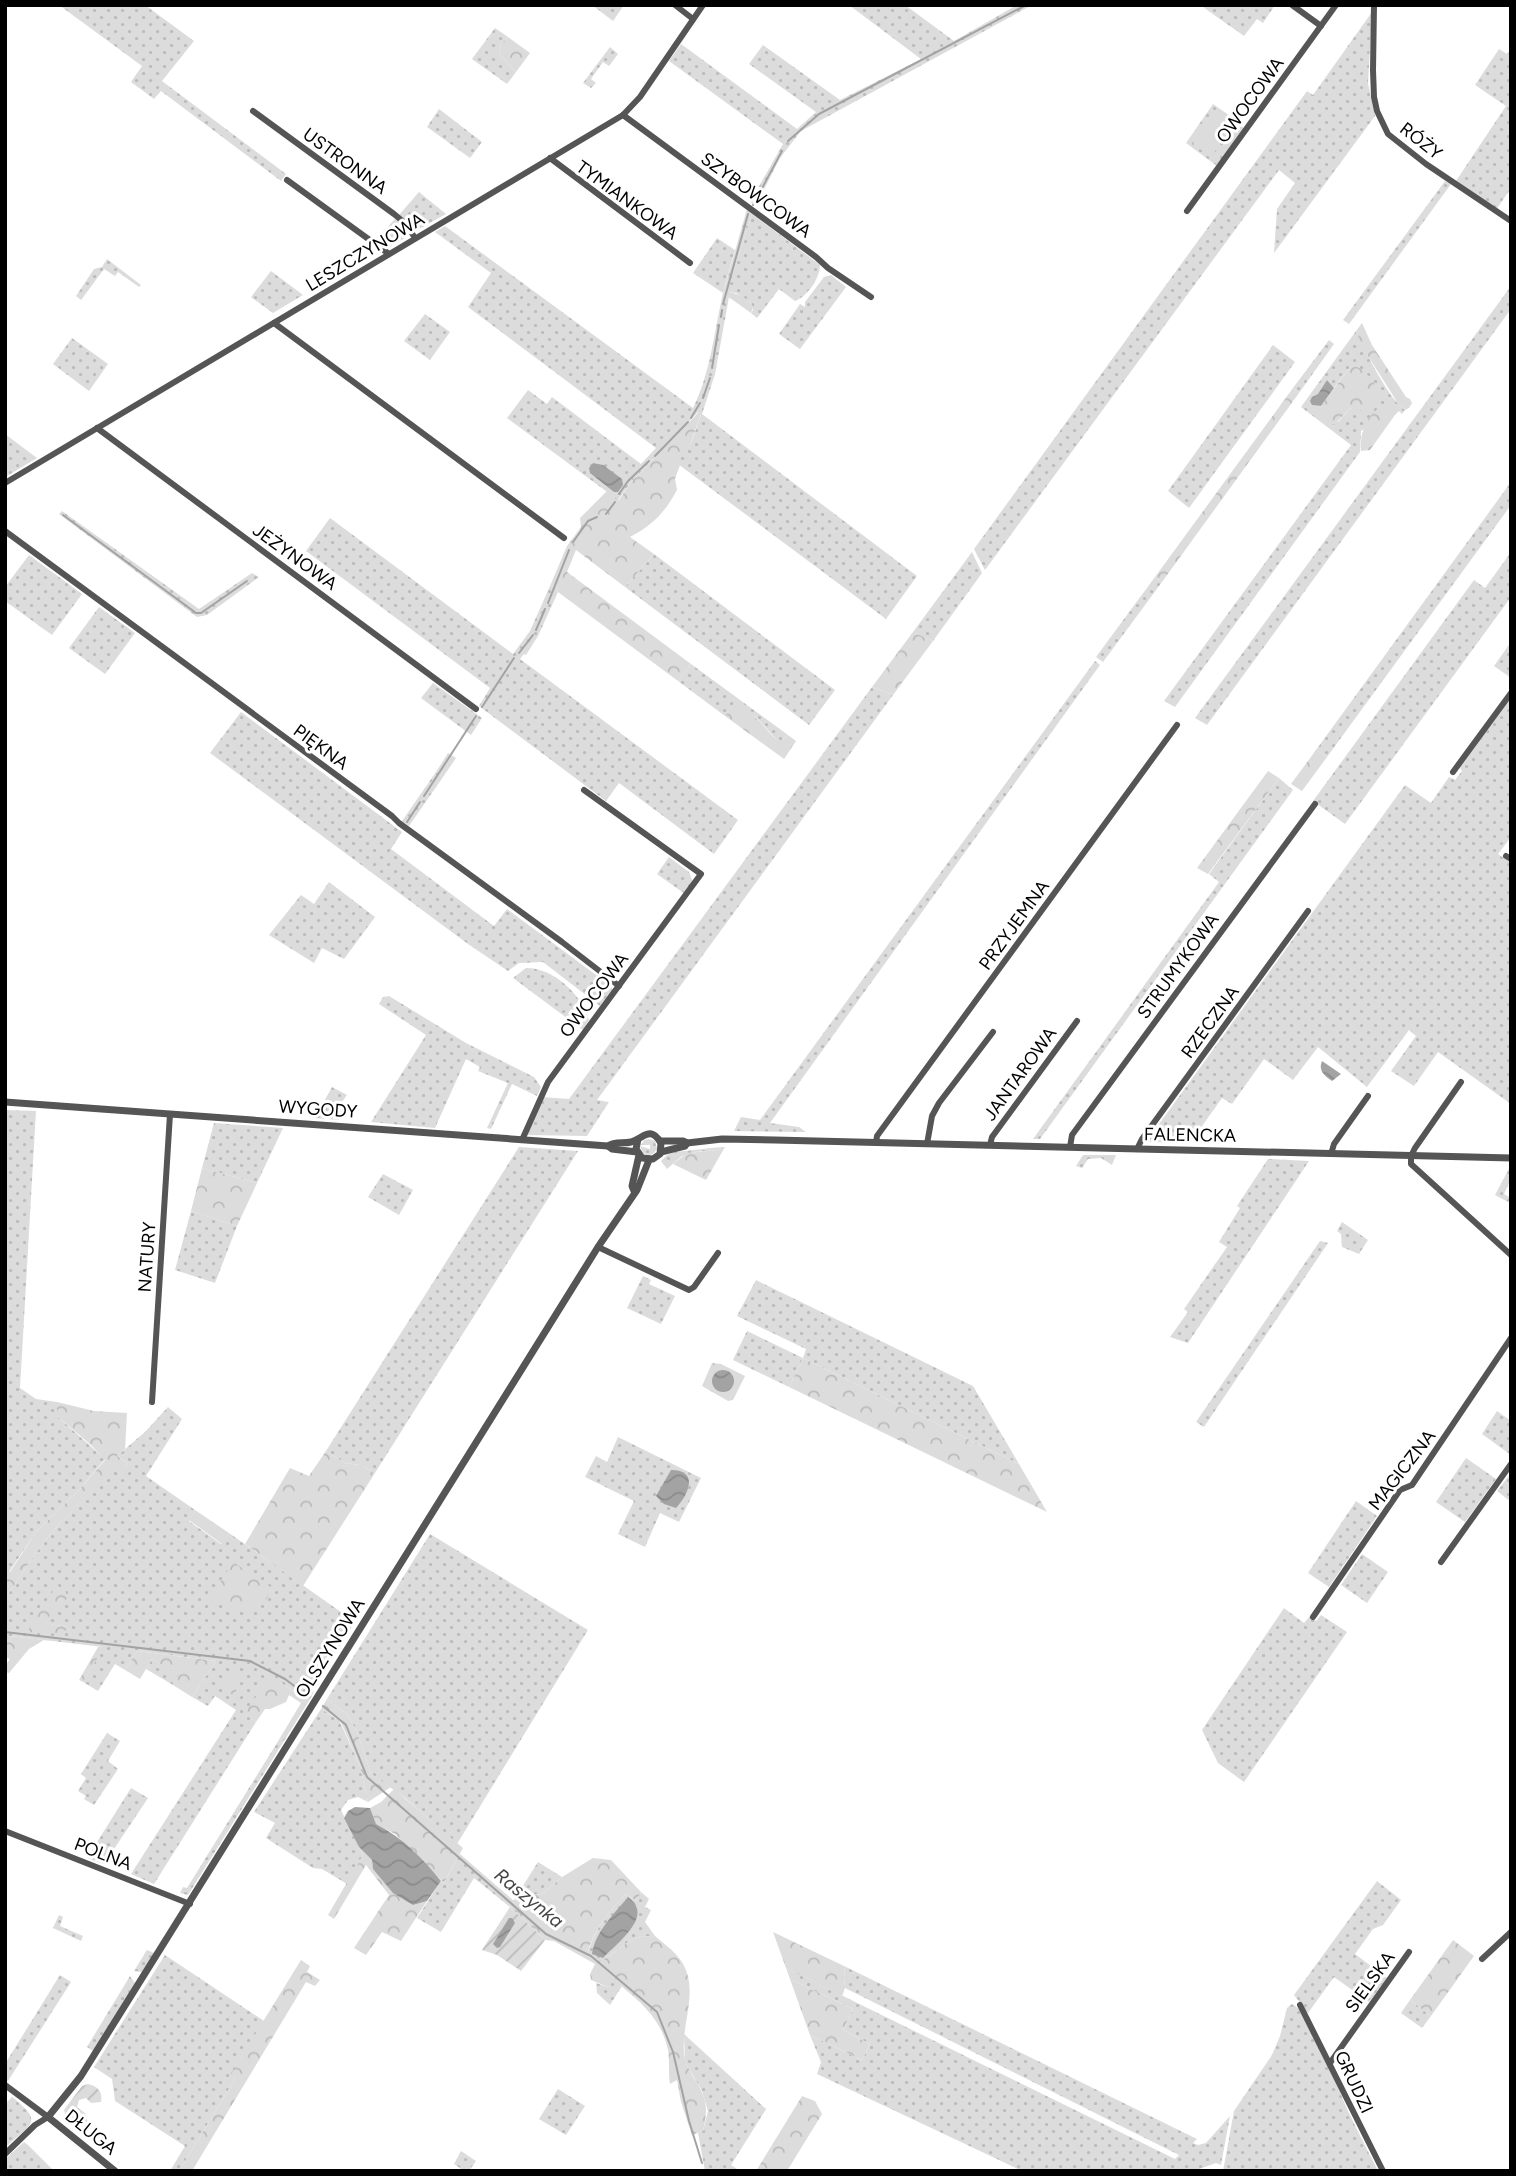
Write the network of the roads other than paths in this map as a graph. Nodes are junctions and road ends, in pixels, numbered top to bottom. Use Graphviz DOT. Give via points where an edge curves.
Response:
graph roads {
  1 [pos="674,5"];
  2 [pos="703,5"];
  3 [pos="1292,5"];
  4 [pos="1336,5"];
  5 [pos="1374,5"];
  6 [pos="694,19"];
  7 [pos="1321,26"];
  8 [pos="253,111"];
  9 [pos="623,115"];
  10 [pos="550,158"];
  11 [pos="287,180"];
  12 [pos="1187,211"];
  13 [pos="1511,221"];
  14 [pos="415,238"];
  15 [pos="389,254"];
  16 [pos="690,263"];
  17 [pos="871,297"];
  18 [pos="274,323"];
  19 [pos="97,428"];
  20 [pos="5,483"];
  21 [pos="5,531"];
  22 [pos="564,538"];
  23 [pos="1511,693"];
  24 [pos="476,709"];
  25 [pos="1177,724"];
  26 [pos="1453,772"];
  27 [pos="584,790"];
  28 [pos="1315,804"];
  29 [pos="1308,911"];
  30 [pos="619,986"];
  31 [pos="1077,1021"];
  32 [pos="993,1032"];
  33 [pos="1461,1082"];
  34 [pos="1368,1096"];
  35 [pos="5,1102"];
  36 [pos="170,1114"];
  37 [pos="638,1139"];
  38 [pos="522,1140"];
  39 [pos="660,1141"];
  40 [pos="872,1142"];
  41 [pos="687,1143"];
  42 [pos="926,1144"];
  43 [pos="990,1145"];
  44 [pos="608,1146"];
  45 [pos="1070,1147"];
  46 [pos="1137,1149"];
  47 [pos="661,1152"];
  48 [pos="638,1154"];
  49 [pos="1331,1154"];
  50 [pos="1411,1156"];
  51 [pos="1511,1158"];
  52 [pos="649,1160"];
  53 [pos="634,1191"];
  54 [pos="598,1247"];
  55 [pos="718,1252"];
  56 [pos="1511,1255"];
  57 [pos="1511,1338"];
  58 [pos="152,1402"];
  59 [pos="1511,1464"];
  60 [pos="1441,1562"];
  61 [pos="1313,1618"];
  62 [pos="5,1831"];
  63 [pos="190,1904"];
  64 [pos="1511,1932"];
  65 [pos="1409,1952"];
  66 [pos="1482,1959"];
  67 [pos="1300,2005"];
  68 [pos="1330,2063"];
  69 [pos="5,2085"];
  70 [pos="48,2117"];
  71 [pos="5,2154"];
  72 [pos="115,2171"];
  73 [pos="1383,2171"];
  1 -- 6 [label="street"];
  2 -- 6 [label="street, LESZCZYNOWA"];
  3 -- 7 [label="street"];
  4 -- 7 [label="street, OWOCOWA"];
  5 -- 13 [label="street, RÓŻY" via="1374,97 1388,134"];
  6 -- 9 [label="street, LESZCZYNOWA"];
  7 -- 12 [label="street, OWOCOWA"];
  8 -- 14 [label="street, USTRONNA" via="394,214"];
  9 -- 10 [label="street, LESZCZYNOWA"];
  9 -- 17 [label="street, SZYBOWCOWA"];
  10 -- 14 [label="street, LESZCZYNOWA"];
  10 -- 16 [label="street, TYMIANKOWA"];
  11 -- 15 [label="street"];
  14 -- 15 [label="street, LESZCZYNOWA"];
  15 -- 18 [label="street, LESZCZYNOWA"];
  18 -- 19 [label="street, LESZCZYNOWA"];
  18 -- 22 [label="street"];
  19 -- 20 [label="street, LESZCZYNOWA"];
  19 -- 24 [label="street, JEŻYNOWA"];
  21 -- 30 [label="street, PIĘKNA"];
  23 -- 26 [label="street"];
  25 -- 40 [label="street, PRZYJEMNA"];
  27 -- 30 [label="street, OWOCOWA" via="701,874"];
  28 -- 45 [label="street, STRUMYKOWA" via="1072,1135"];
  29 -- 46 [label="street, RZECZNA"];
  30 -- 38 [label="street, OWOCOWA" via="548,1082"];
  31 -- 43 [label="street, JANTAROWA"];
  32 -- 42 [label="street" via="939,1103"];
  33 -- 50 [label="street"];
  34 -- 49 [label="street"];
  35 -- 36 [label="street, WYGODY"];
  36 -- 38 [label="street, WYGODY"];
  36 -- 58 [label="street, NATURY"];
  37 -- 39 [label="street" via="650,1134"];
  37 -- 44 [label="street, WYGODY"];
  37 -- 48 [label="street"];
  38 -- 44 [label="street, WYGODY"];
  39 -- 41 [label="street"];
  39 -- 47 [label="street"];
  40 -- 41 [label="street" via="736,1139"];
  40 -- 42 [label="street, FALENCKA"];
  41 -- 47 [label="street"];
  42 -- 43 [label="street, FALENCKA"];
  43 -- 45 [label="street, FALENCKA"];
  44 -- 48 [label="street, WYGODY"];
  45 -- 46 [label="street, FALENCKA"];
  46 -- 49 [label="street, FALENCKA"];
  47 -- 52 [label="street"];
  48 -- 52 [label="street"];
  48 -- 53 [label="street, OLSZYNOWA"];
  49 -- 50 [label="street, FALENCKA"];
  50 -- 51 [label="street, FALENCKA"];
  50 -- 56 [label="street" via="1414,1168"];
  52 -- 53 [label="street, OLSZYNOWA"];
  53 -- 54 [label="street, OLSZYNOWA"];
  54 -- 55 [label="street" via="689,1290"];
  54 -- 63 [label="street, OLSZYNOWA"];
  57 -- 61 [label="street, MAGICZNA" via="1418,1476 1400,1490"];
  59 -- 60 [label="street"];
  62 -- 63 [label="street, POLNA"];
  63 -- 70 [label="street, OLSZYNOWA" via="81,2076"];
  64 -- 66 [label="street"];
  65 -- 68 [label="street, SIELSKA"];
  67 -- 68 [label="street, GRUDZI"];
  68 -- 73 [label="street, GRUDZI"];
  69 -- 70 [label="street"];
  70 -- 71 [label="street"];
  70 -- 72 [label="street, DŁUGA"];
}
